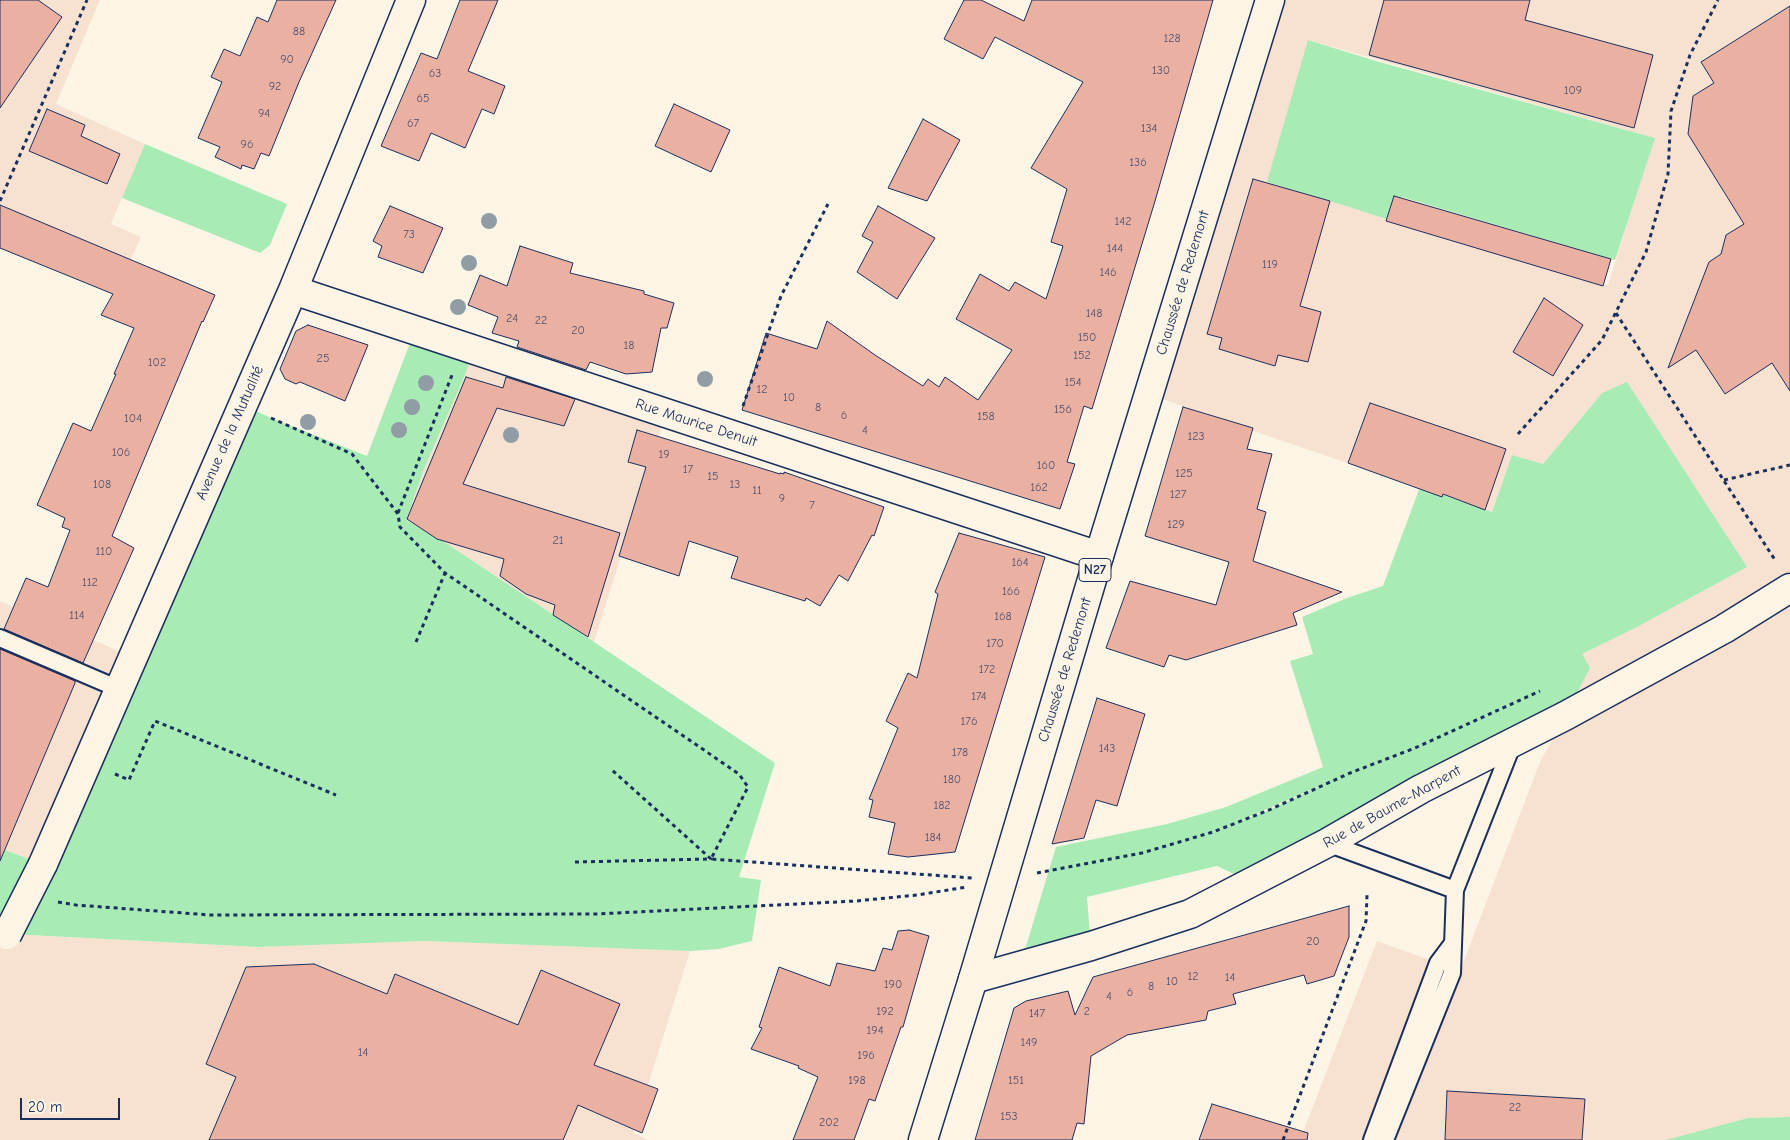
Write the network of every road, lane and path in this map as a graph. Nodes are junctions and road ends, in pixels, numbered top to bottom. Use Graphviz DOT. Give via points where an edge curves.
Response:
graph roads {
  1 [pos="86,0"];
  2 [pos="411,0"];
  3 [pos="1270,0"];
  4 [pos="1718,0"];
  5 [pos="0,201"];
  6 [pos="828,204"];
  7 [pos="293,290"];
  8 [pos="1616,313"];
  9 [pos="463,346"];
  10 [pos="243,405"];
  11 [pos="1518,434"];
  12 [pos="733,435"];
  13 [pos="1790,465"];
  14 [pos="1724,480"];
  15 [pos="398,514"];
  16 [pos="1099,556"];
  17 [pos="445,573"];
  18 [pos="1785,577"];
  19 [pos="0,638"];
  20 [pos="416,642"];
  21 [pos="1547,688"];
  22 [pos="119,690"];
  23 [pos="1513,742"];
  24 [pos="138,760"];
  25 [pos="612,770"];
  26 [pos="336,795"];
  27 [pos="1327,843"];
  28 [pos="711,859"];
  29 [pos="575,862"];
  30 [pos="1002,881"];
  31 [pos="1456,890"];
  32 [pos="1367,895"];
  33 [pos="57,901"];
  34 [pos="3,941"];
  35 [pos="1453,943"];
  36 [pos="973,979"];
  37 [pos="923,1140"];
  38 [pos="1283,1140"];
  39 [pos="1372,1140"];
  40 [pos="1385,1140"];
  1 -- 5 [label="path"];
  2 -- 7 [label="street, Avenue de la Mutualité"];
  3 -- 16 [label="street, Chaussée de Redemont / N27"];
  4 -- 8 [label="path" via="1690,56 1671,111 1668,174 1646,252"];
  6 -- 12 [label="path" via="781,296"];
  7 -- 9 [label="street, Rue Maurice Denuit"];
  7 -- 10 [label="street, Avenue de la Mutualité"];
  8 -- 11 [label="path" via="1602,340"];
  8 -- 14 [label="path"];
  9 -- 12 [label="street, Rue Maurice Denuit"];
  9 -- 15 [label="path"];
  10 -- 15 [label="path" via="352,454"];
  10 -- 22 [label="street, Avenue de la Mutualité"];
  12 -- 16 [label="street, Rue Maurice Denuit"];
  13 -- 14 [label="path"];
  14 -- 18 [label="path"];
  15 -- 17 [label="path" via="400,527"];
  16 -- 30 [label="street, Chaussée de Redemont / N27"];
  17 -- 20 [label="path"];
  17 -- 28 [label="path" via="740,774 748,787"];
  18 -- 23 [label="street, Rue de Baume-Marpent" via="1724,629"];
  19 -- 22 [label="lane"];
  21 -- 30 [label="path" via="1415,748 1212,832 1142,853"];
  22 -- 34 [label="street, Avenue de la Mutualité, bridge" via="43,864"];
  23 -- 27 [label="street, Rue de Baume-Marpent" via="1421,789"];
  23 -- 31 [label="lane"];
  24 -- 26 [label="path" via="155,721"];
  25 -- 28 [label="path"];
  27 -- 31 [label="lane"];
  27 -- 36 [label="street, Rue de Baume-Marpent" via="1190,914"];
  28 -- 29 [label="path"];
  28 -- 30 [label="path"];
  30 -- 33 [label="path" via="856,901 596,914 210,916"];
  30 -- 36 [label="street, Chaussée de Redemont / N27"];
  31 -- 35 [label="lane"];
  32 -- 38 [label="path" via="1366,921"];
  35 -- 39 [label="lane" via="1438,963"];
  35 -- 40 [label="lane" via="1452,973"];
  36 -- 37 [label="street, Chaussée de Redemont / N27"];
}
